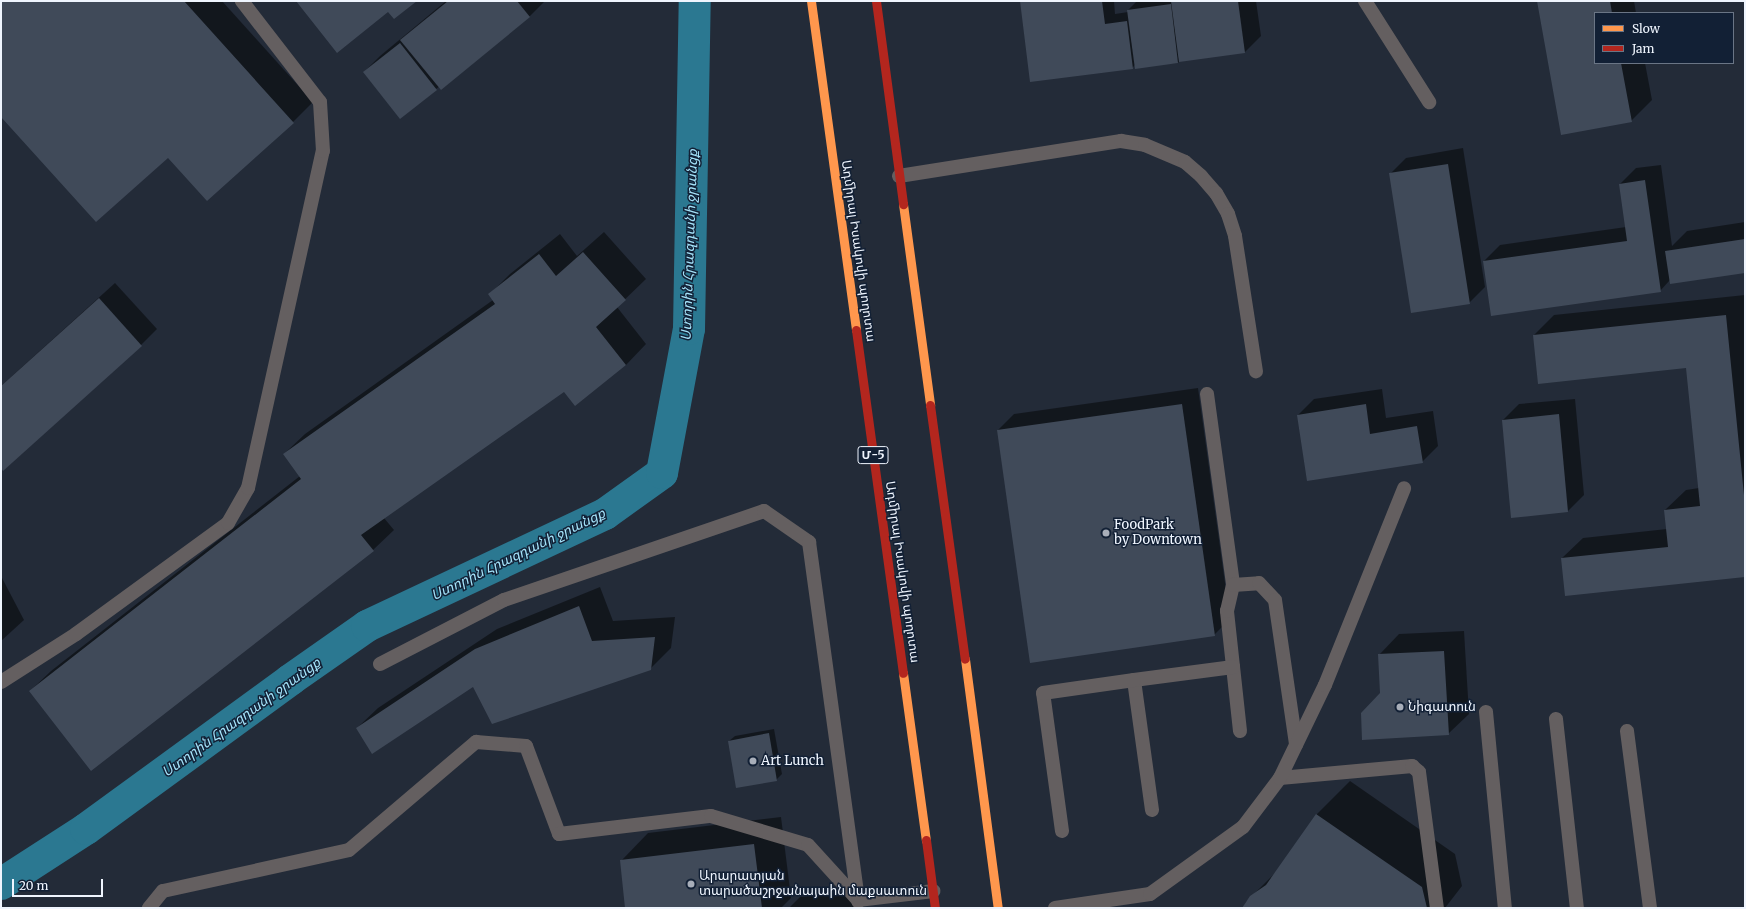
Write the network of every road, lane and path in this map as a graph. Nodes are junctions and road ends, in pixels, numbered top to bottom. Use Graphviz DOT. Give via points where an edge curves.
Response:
graph roads {
  1 [pos="242,1"];
  2 [pos="811,1"];
  3 [pos="876,1"];
  4 [pos="1365,1"];
  5 [pos="1429,102"];
  6 [pos="899,176"];
  7 [pos="1256,371"];
  8 [pos="1207,394"];
  9 [pos="1404,488"];
  10 [pos="1233,586"];
  11 [pos="380,664"];
  12 [pos="1233,667"];
  13 [pos="1134,680"];
  14 [pos="1,682"];
  15 [pos="1486,712"];
  16 [pos="1556,719"];
  17 [pos="1240,731"];
  18 [pos="1627,731"];
  19 [pos="1296,744"];
  20 [pos="1280,778"];
  21 [pos="1152,810"];
  22 [pos="1062,831"];
  23 [pos="933,891"];
  24 [pos="859,904"];
  25 [pos="149,908"];
  26 [pos="935,908"];
  27 [pos="998,908"];
  28 [pos="1055,908"];
  29 [pos="1437,908"];
  30 [pos="1505,908"];
  31 [pos="1577,908"];
  32 [pos="1650,908"];
  1 -- 14 [label="lane" via="320,102 323,151 248,488 228,523 76,634"];
  2 -- 23 [label="highway, Ադմիրալ Իսակովի պողոտա / Մ-5"];
  3 -- 6 [label="highway"];
  4 -- 5 [label="lane"];
  6 -- 7 [label="lane" via="1121,140 1145,145 1185,162 1216,193 1228,214 1234,236"];
  6 -- 27 [label="highway"];
  8 -- 10 [label="lane"];
  9 -- 19 [label="lane" via="1325,685"];
  10 -- 12 [label="lane" via="1227,611"];
  10 -- 19 [label="lane" via="1259,582 1275,600"];
  11 -- 24 [label="lane" via="504,600 764,511 810,542"];
  12 -- 13 [label="lane"];
  12 -- 17 [label="lane"];
  13 -- 21 [label="lane"];
  13 -- 22 [label="lane" via="1043,693"];
  15 -- 30 [label="lane"];
  16 -- 31 [label="lane"];
  18 -- 32 [label="lane"];
  19 -- 20 [label="lane"];
  20 -- 28 [label="lane" via="1243,827 1150,894"];
  20 -- 29 [label="lane" via="1412,766 1419,772"];
  23 -- 24 [label="lane"];
  23 -- 26 [label="highway, Ադմիրալ Իսակովի պողոտա / Մ-5"];
  24 -- 25 [label="lane" via="808,845 711,816 559,834 526,746 476,742 349,850 163,891"];
}
